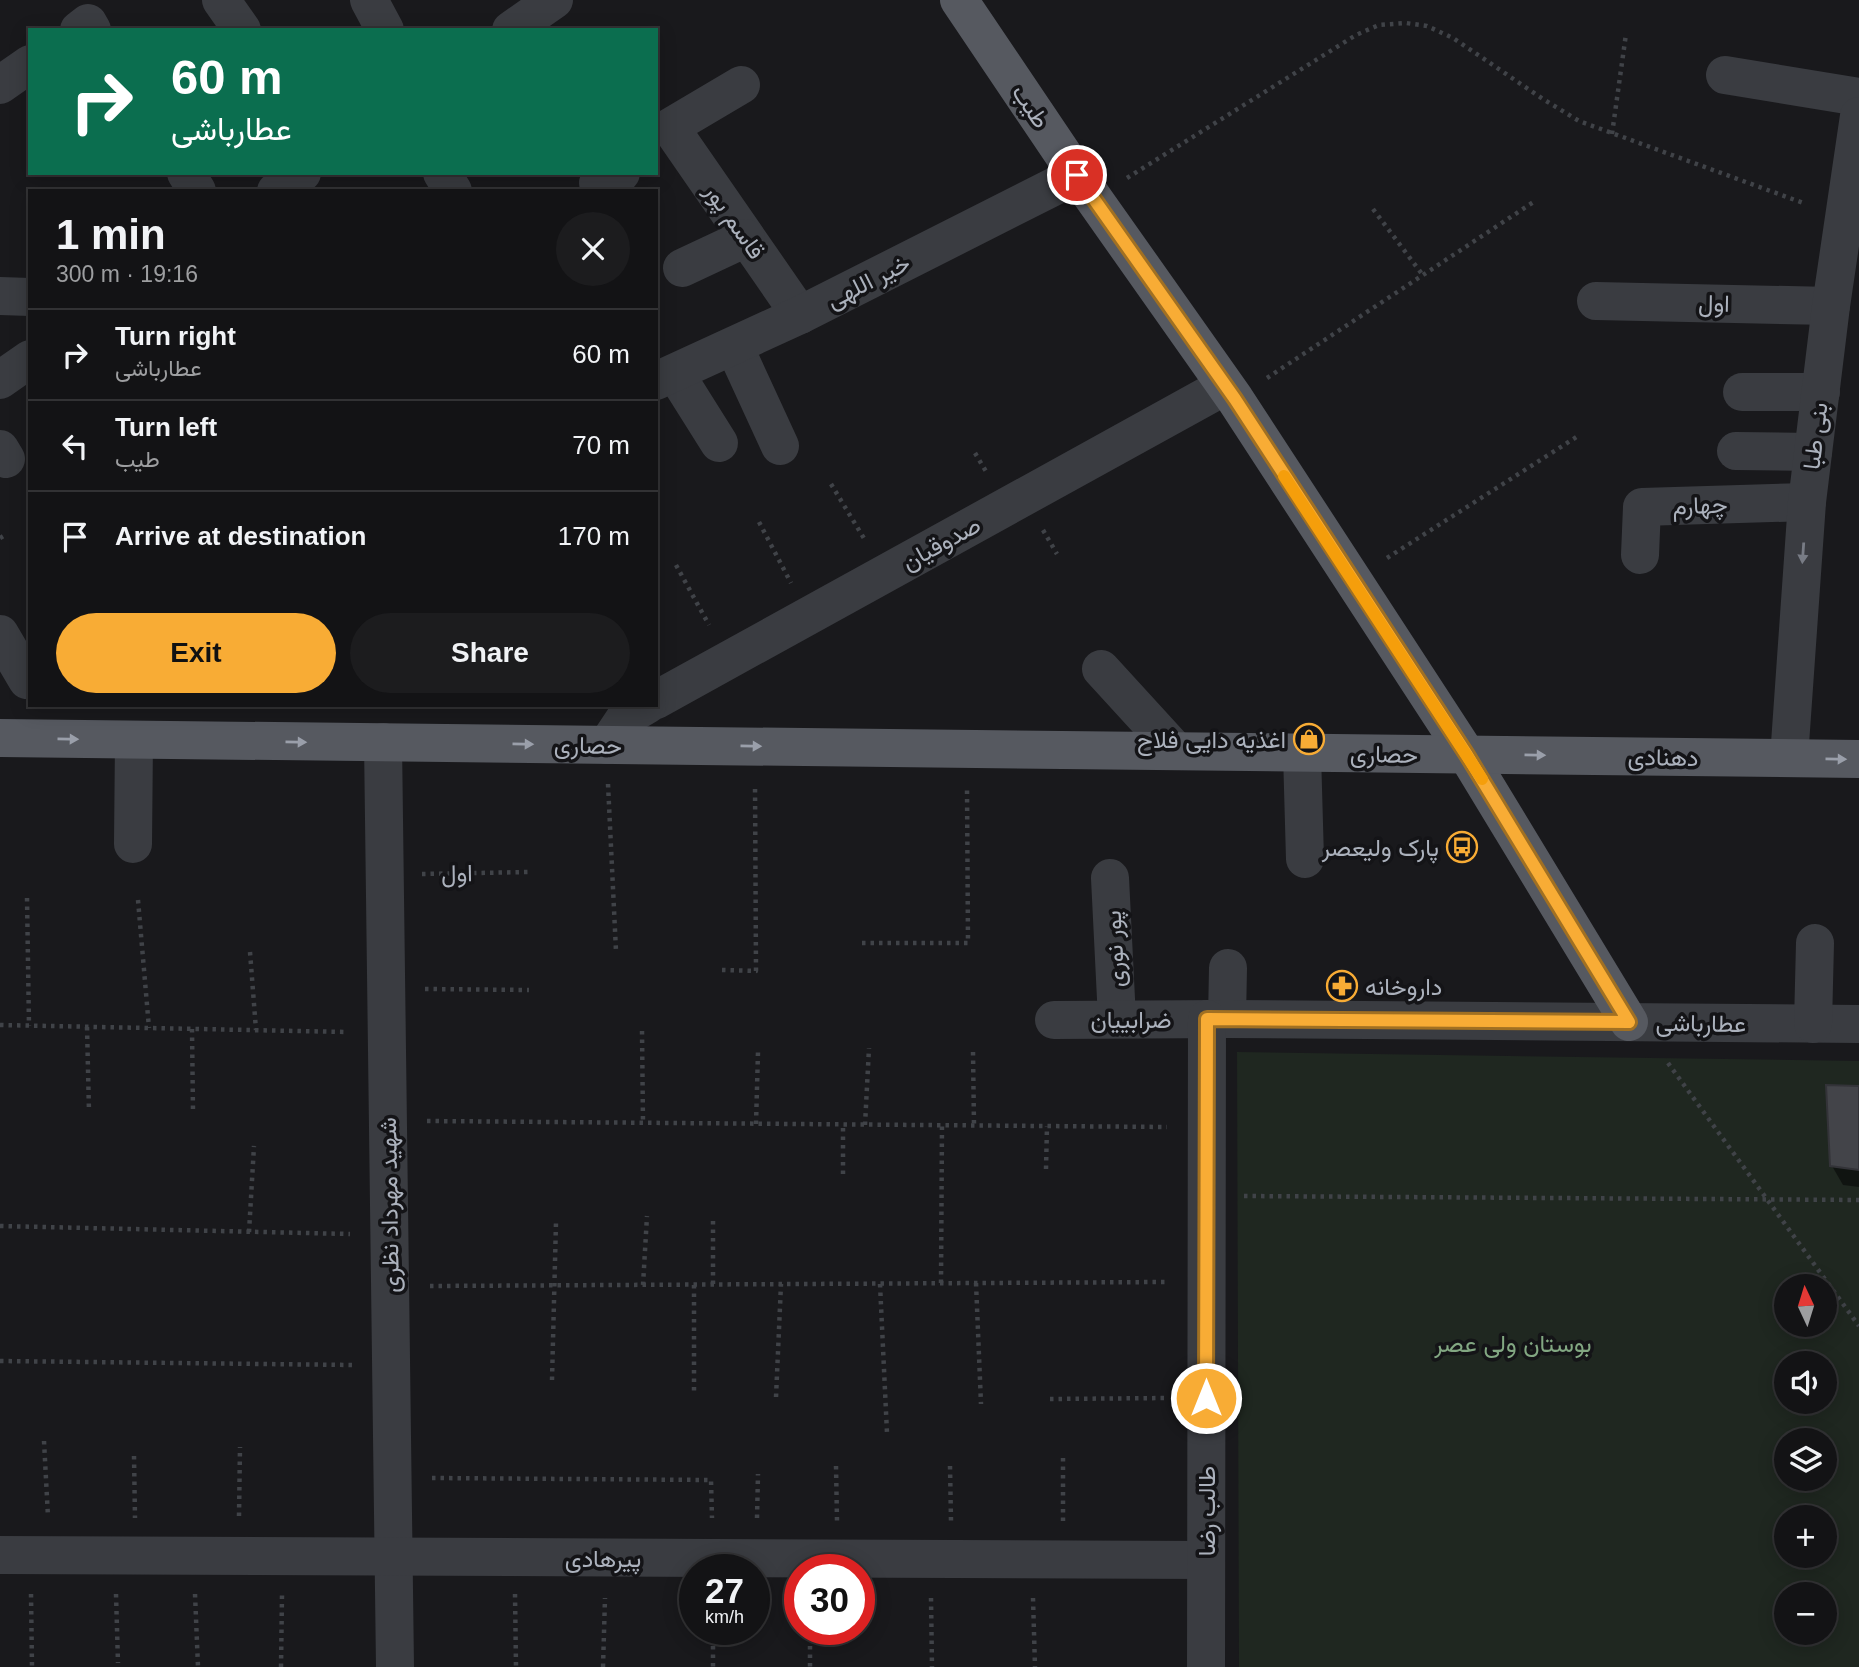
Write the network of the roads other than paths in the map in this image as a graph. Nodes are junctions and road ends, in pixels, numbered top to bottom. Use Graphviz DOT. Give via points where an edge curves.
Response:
graph roads {
  1 [pos="220,0"];
  2 [pos="369,0"];
  3 [pos="555,0"];
  4 [pos="959,0"];
  5 [pos="241,28"];
  6 [pos="384,28"];
  7 [pos="514,28"];
  8 [pos="28,65"];
  9 [pos="1725,75"];
  10 [pos="0,85"];
  11 [pos="741,85"];
  12 [pos="1859,97"];
  13 [pos="1859,116"];
  14 [pos="670,144"];
  15 [pos="299,175"];
  16 [pos="1086,187"];
  17 [pos="279,189"];
  18 [pos="1851,220"];
  19 [pos="746,238"];
  20 [pos="682,268"];
  21 [pos="0,296"];
  22 [pos="28,298"];
  23 [pos="1596,301"];
  24 [pos="1831,306"];
  25 [pos="800,314"];
  26 [pos="734,346"];
  27 [pos="28,360"];
  28 [pos="665,377"];
  29 [pos="0,380"];
  30 [pos="1742,392"];
  31 [pos="1821,392"];
  32 [pos="1230,393"];
  33 [pos="719,443"];
  34 [pos="780,446"];
  35 [pos="1736,452"];
  36 [pos="1814,452"];
  37 [pos="1807,502"];
  38 [pos="1640,555"];
  39 [pos="0,634"];
  40 [pos="1101,669"];
  41 [pos="19,684"];
  42 [pos="658,700"];
  43 [pos="644,707"];
  44 [pos="0,738"];
  45 [pos="134,740"];
  46 [pos="383,743"];
  47 [pos="607,745"];
  48 [pos="1176,751"];
  49 [pos="1302,753"];
  50 [pos="1467,755"];
  51 [pos="1789,758"];
  52 [pos="1859,759"];
  53 [pos="133,844"];
  54 [pos="1305,859"];
  55 [pos="1110,878"];
  56 [pos="1815,943"];
  57 [pos="1228,968"];
  58 [pos="1117,1019"];
  59 [pos="1217,1019"];
  60 [pos="1055,1020"];
  61 [pos="1634,1022"];
  62 [pos="1813,1024"];
  63 [pos="1859,1024"];
  64 [pos="27,1555"];
  65 [pos="394,1556"];
  66 [pos="1206,1560"];
  67 [pos="395,1667"];
  68 [pos="1206,1667"];
  1 -- 5 [label="street"];
  2 -- 6 [label="street"];
  3 -- 7 [label="street"];
  4 -- 16 [label="main road, طیب"];
  8 -- 10 [label="street"];
  9 -- 12 [label="street"];
  11 -- 14 [label="street"];
  13 -- 18 [label="street, بنی طبا"];
  14 -- 19 [label="street, قاسم پور"];
  15 -- 17 [label="street"];
  16 -- 25 [label="street, خیر اللهی"];
  16 -- 32 [label="main road, طیب"];
  18 -- 24 [label="street, بنی طبا"];
  19 -- 20 [label="street"];
  19 -- 25 [label="street, قاسم پور"];
  21 -- 22 [label="street"];
  23 -- 24 [label="street, اول"];
  24 -- 31 [label="street, بنی طبا"];
  25 -- 26 [label="street, خیر اللهی"];
  26 -- 28 [label="street, خیر اللهی"];
  26 -- 34 [label="street"];
  27 -- 29 [label="street"];
  28 -- 33 [label="street"];
  30 -- 31 [label="street"];
  31 -- 36 [label="street, بنی طبا"];
  32 -- 42 [label="street, صدوقیان" via="886,573"];
  32 -- 50 [label="main road, طیب"];
  35 -- 36 [label="street"];
  36 -- 37 [label="street, بنی طبا"];
  37 -- 38 [label="street, چهارم" via="1642,507"];
  37 -- 51 [label="street, بنی طبا, one-way"];
  39 -- 41 [label="street"];
  40 -- 48 [label="street"];
  43 -- 47 [label="street" via="625,718"];
  44 -- 45 [label="main road, حصاری, one-way"];
  45 -- 46 [label="main road, حصاری, one-way"];
  45 -- 53 [label="street"];
  46 -- 47 [label="main road, حصاری, one-way"];
  46 -- 65 [label="street, شهید مهرداد نظری"];
  47 -- 48 [label="main road, حصاری, one-way"];
  48 -- 49 [label="main road, حصاری"];
  49 -- 50 [label="main road, حصاری"];
  49 -- 54 [label="street"];
  50 -- 51 [label="main road, دهنادی, one-way"];
  50 -- 61 [label="main road, طیب"];
  51 -- 52 [label="main road, دهنادی, one-way"];
  55 -- 58 [label="street, پور نوری"];
  56 -- 62 [label="street"];
  57 -- 59 [label="street, طالب رضا"];
  58 -- 59 [label="street, ضرابییان"];
  58 -- 60 [label="street, ضرابییان"];
  59 -- 61 [label="street, عطارباشی"];
  59 -- 66 [label="street, طالب رضا" via="1207,1128"];
  61 -- 62 [label="street, عطارباشی"];
  62 -- 63 [label="street, عطارباشی"];
  64 -- 65 [label="street, پیرهادی"];
  65 -- 66 [label="street, پیرهادی"];
  65 -- 67 [label="street, شهید مهرداد نظری"];
  66 -- 68 [label="street, طالب رضا"];
}
